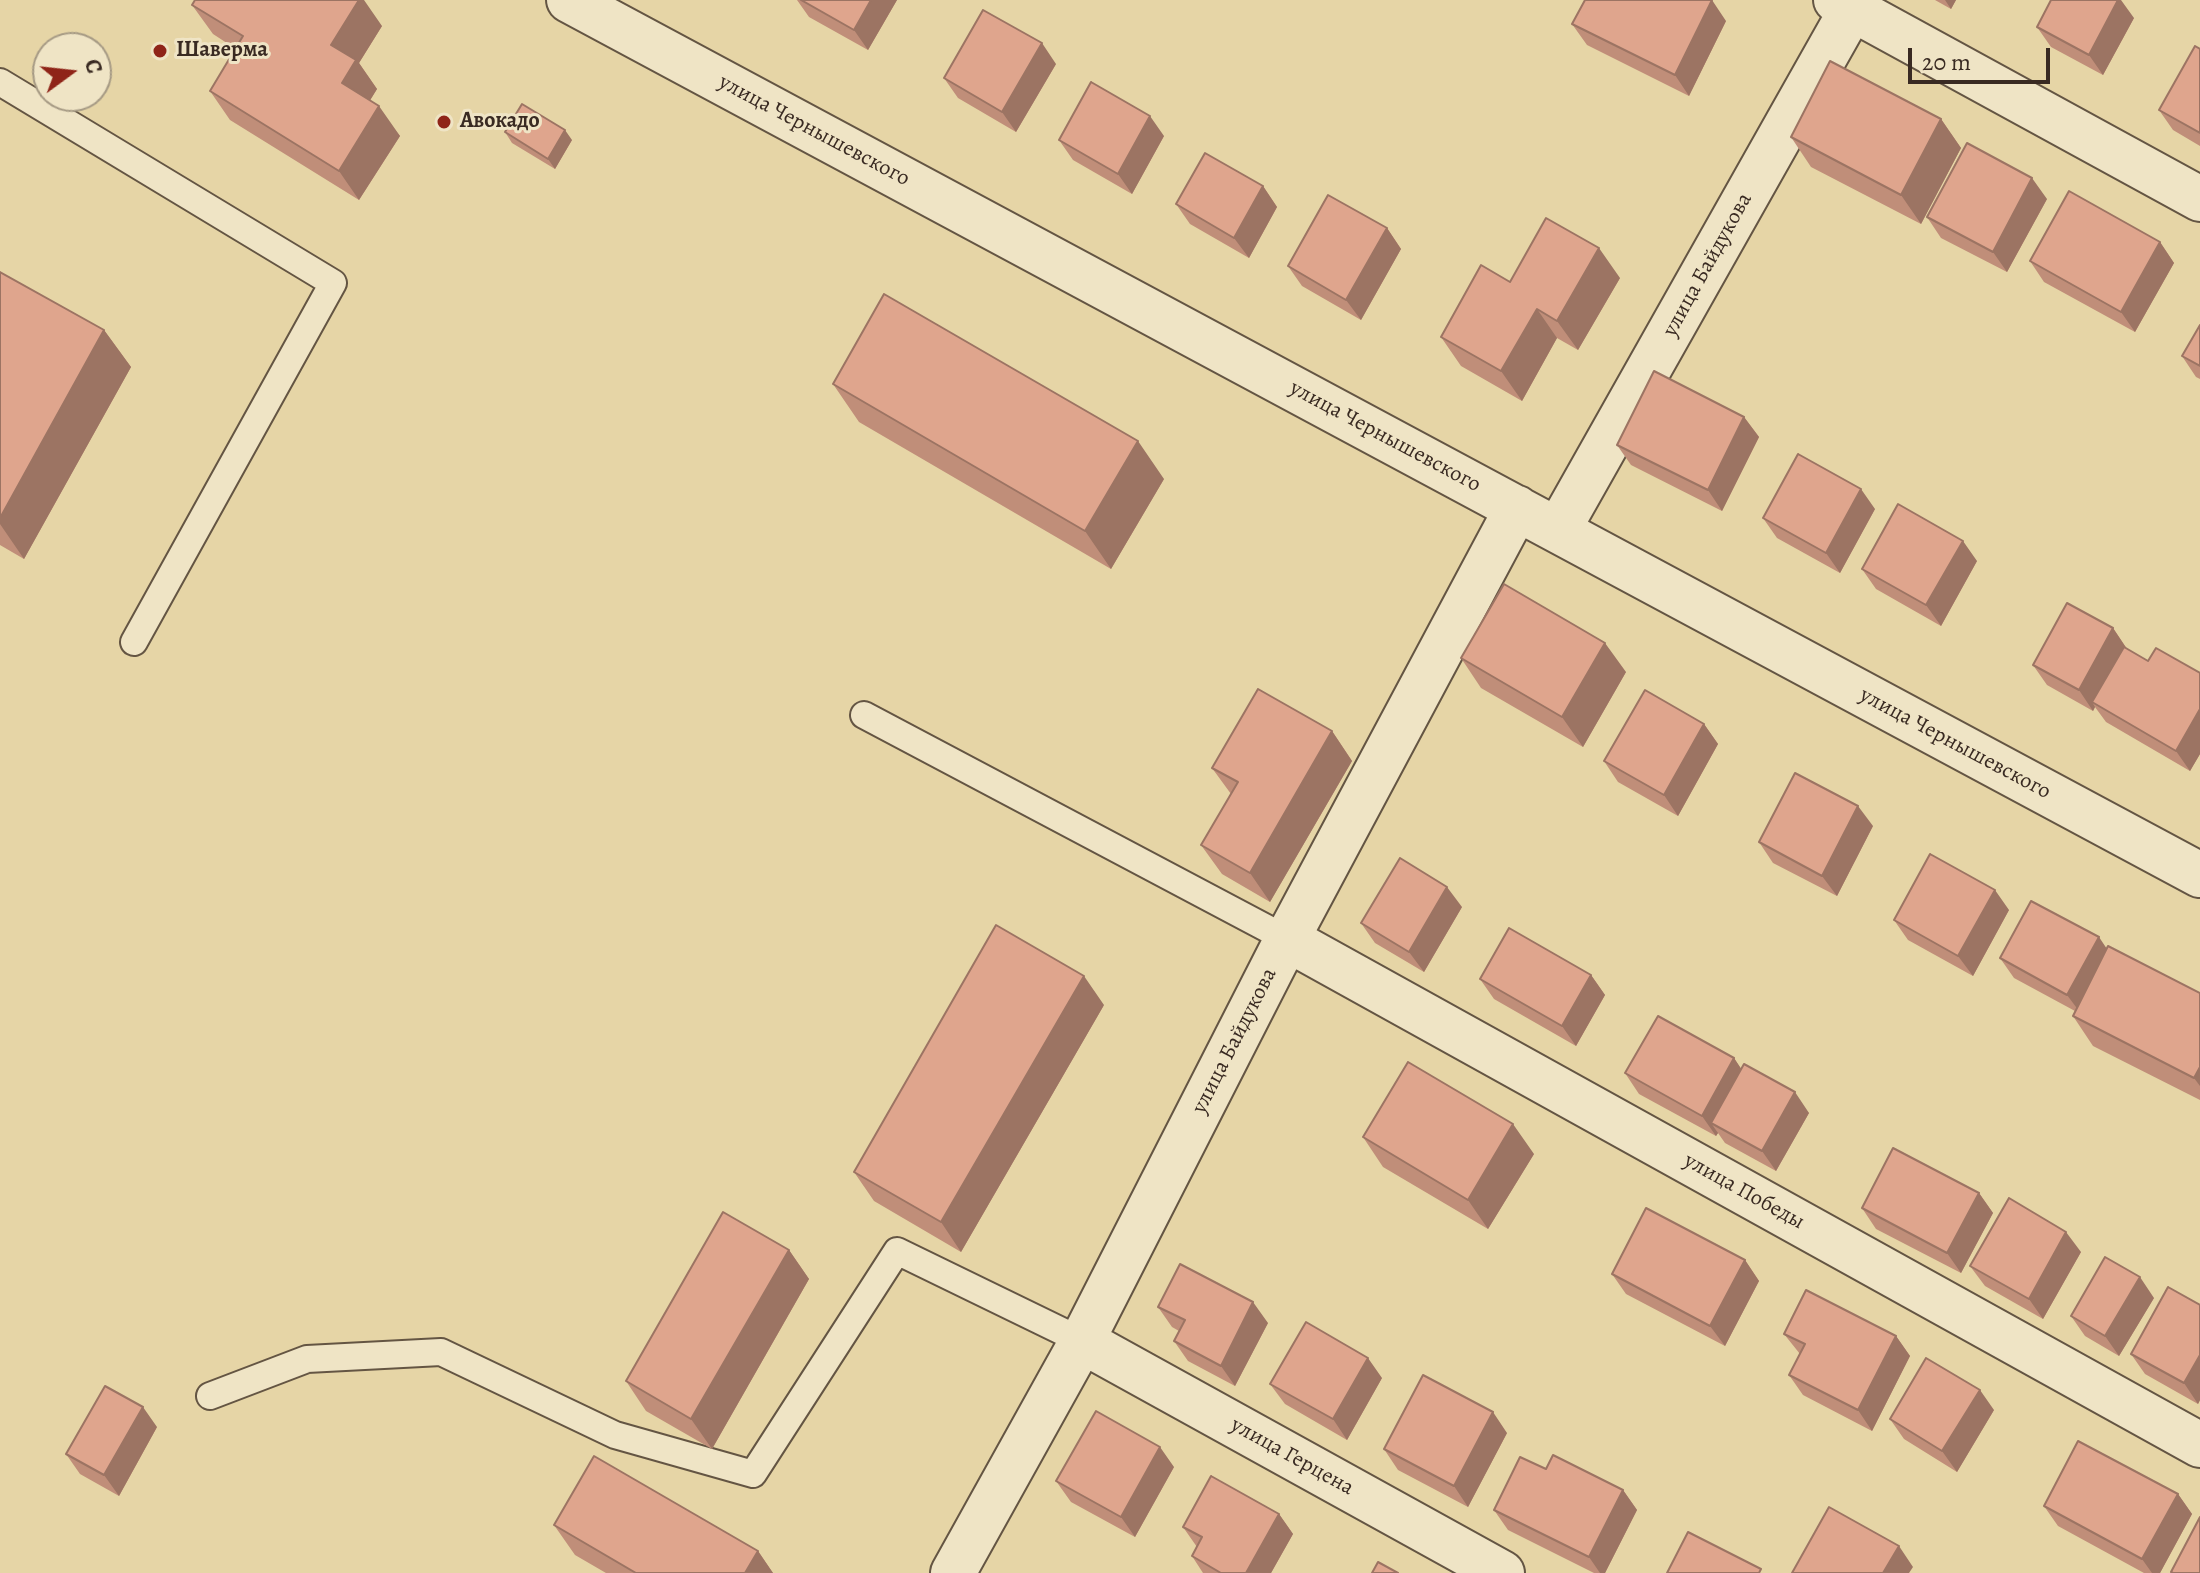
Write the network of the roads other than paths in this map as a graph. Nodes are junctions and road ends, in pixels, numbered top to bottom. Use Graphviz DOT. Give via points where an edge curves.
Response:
graph roads {
  1 [pos="569,0"];
  2 [pos="1848,3"];
  3 [pos="0,82"];
  4 [pos="2200,199"];
  5 [pos="1517,508"];
  6 [pos="1558,530"];
  7 [pos="134,642"];
  8 [pos="864,715"];
  9 [pos="2200,875"];
  10 [pos="1287,939"];
  11 [pos="1082,1341"];
  12 [pos="210,1396"];
  13 [pos="2200,1445"];
  14 [pos="953,1573"];
  15 [pos="1502,1573"];
  1 -- 5 [label="street, улица Чернышевского"];
  2 -- 4 [label="street"];
  2 -- 6 [label="street, улица Байдукова"];
  3 -- 7 [label="lane" via="333,283"];
  5 -- 6 [label="street, улица Чернышевского"];
  5 -- 10 [label="street, улица Байдукова"];
  6 -- 9 [label="street, улица Чернышевского"];
  8 -- 10 [label="lane"];
  10 -- 11 [label="street, улица Байдукова"];
  10 -- 13 [label="street, улица Победы"];
  11 -- 12 [label="lane" via="897,1251 753,1474 615,1435 441,1352 307,1359"];
  11 -- 14 [label="street, улица Байдукова"];
  11 -- 15 [label="street, улица Герцена"];
}
